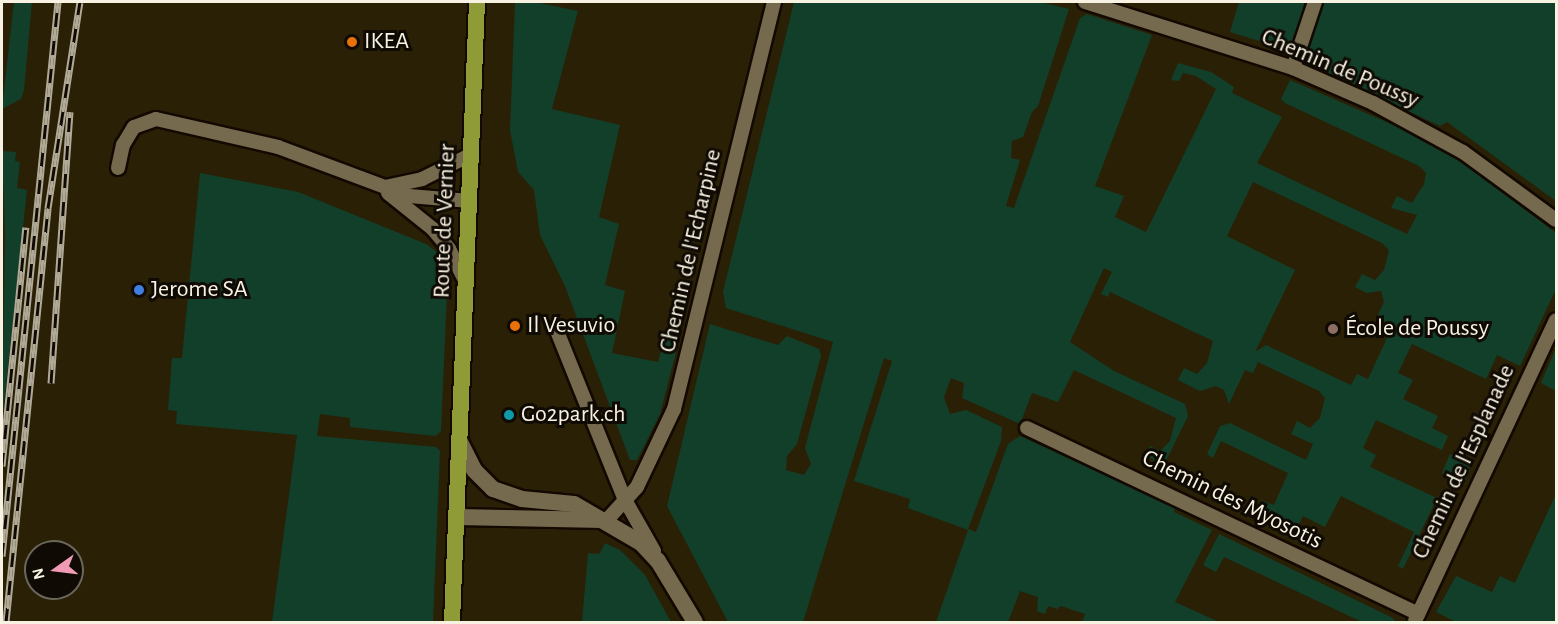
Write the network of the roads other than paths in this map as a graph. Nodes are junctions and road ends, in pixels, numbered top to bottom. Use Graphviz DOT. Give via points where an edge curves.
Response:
graph roads {
  1 [pos="477,2"];
  2 [pos="774,2"];
  3 [pos="1084,2"];
  4 [pos="1315,2"];
  5 [pos="1293,69"];
  6 [pos="472,154"];
  7 [pos="118,168"];
  8 [pos="381,188"];
  9 [pos="470,201"];
  10 [pos="1557,220"];
  11 [pos="467,285"];
  12 [pos="1557,320"];
  13 [pos="557,331"];
  14 [pos="1027,428"];
  15 [pos="460,442"];
  16 [pos="625,500"];
  17 [pos="457,517"];
  18 [pos="606,521"];
  19 [pos="658,561"];
  20 [pos="1416,618"];
  21 [pos="452,622"];
  22 [pos="694,622"];
  1 -- 6 [label="main road, Route de Vernier"];
  2 -- 16 [label="street, Chemin de l'Echarpine" via="674,409 659,447"];
  3 -- 5 [label="street, Chemin de Poussy"];
  4 -- 5 [label="street"];
  5 -- 10 [label="street, Chemin de Poussy" via="1424,129 1463,152"];
  6 -- 8 [label="street" via="422,179"];
  6 -- 9 [label="main road, Route de Vernier"];
  7 -- 8 [label="street" via="123,145 134,127 156,119 278,147"];
  8 -- 9 [label="street" via="408,195"];
  8 -- 11 [label="street" via="432,229 449,249"];
  9 -- 11 [label="main road, Route de Vernier"];
  11 -- 15 [label="main road, Route de Vernier"];
  12 -- 20 [label="street, Chemin de l'Esplanade"];
  13 -- 16 [label="street"];
  14 -- 20 [label="street, Chemin des Myosotis"];
  15 -- 17 [label="main road, Route de Vernier"];
  15 -- 18 [label="street, Route de Vernier" via="474,470 493,489 522,499 574,504"];
  16 -- 18 [label="street, Chemin de l'Echarpine"];
  16 -- 19 [label="street"];
  17 -- 18 [label="street"];
  17 -- 21 [label="main road, Route de Vernier"];
  18 -- 19 [label="street, Route de Vernier" via="641,543"];
  19 -- 22 [label="street, Route de Vernier"];
}
